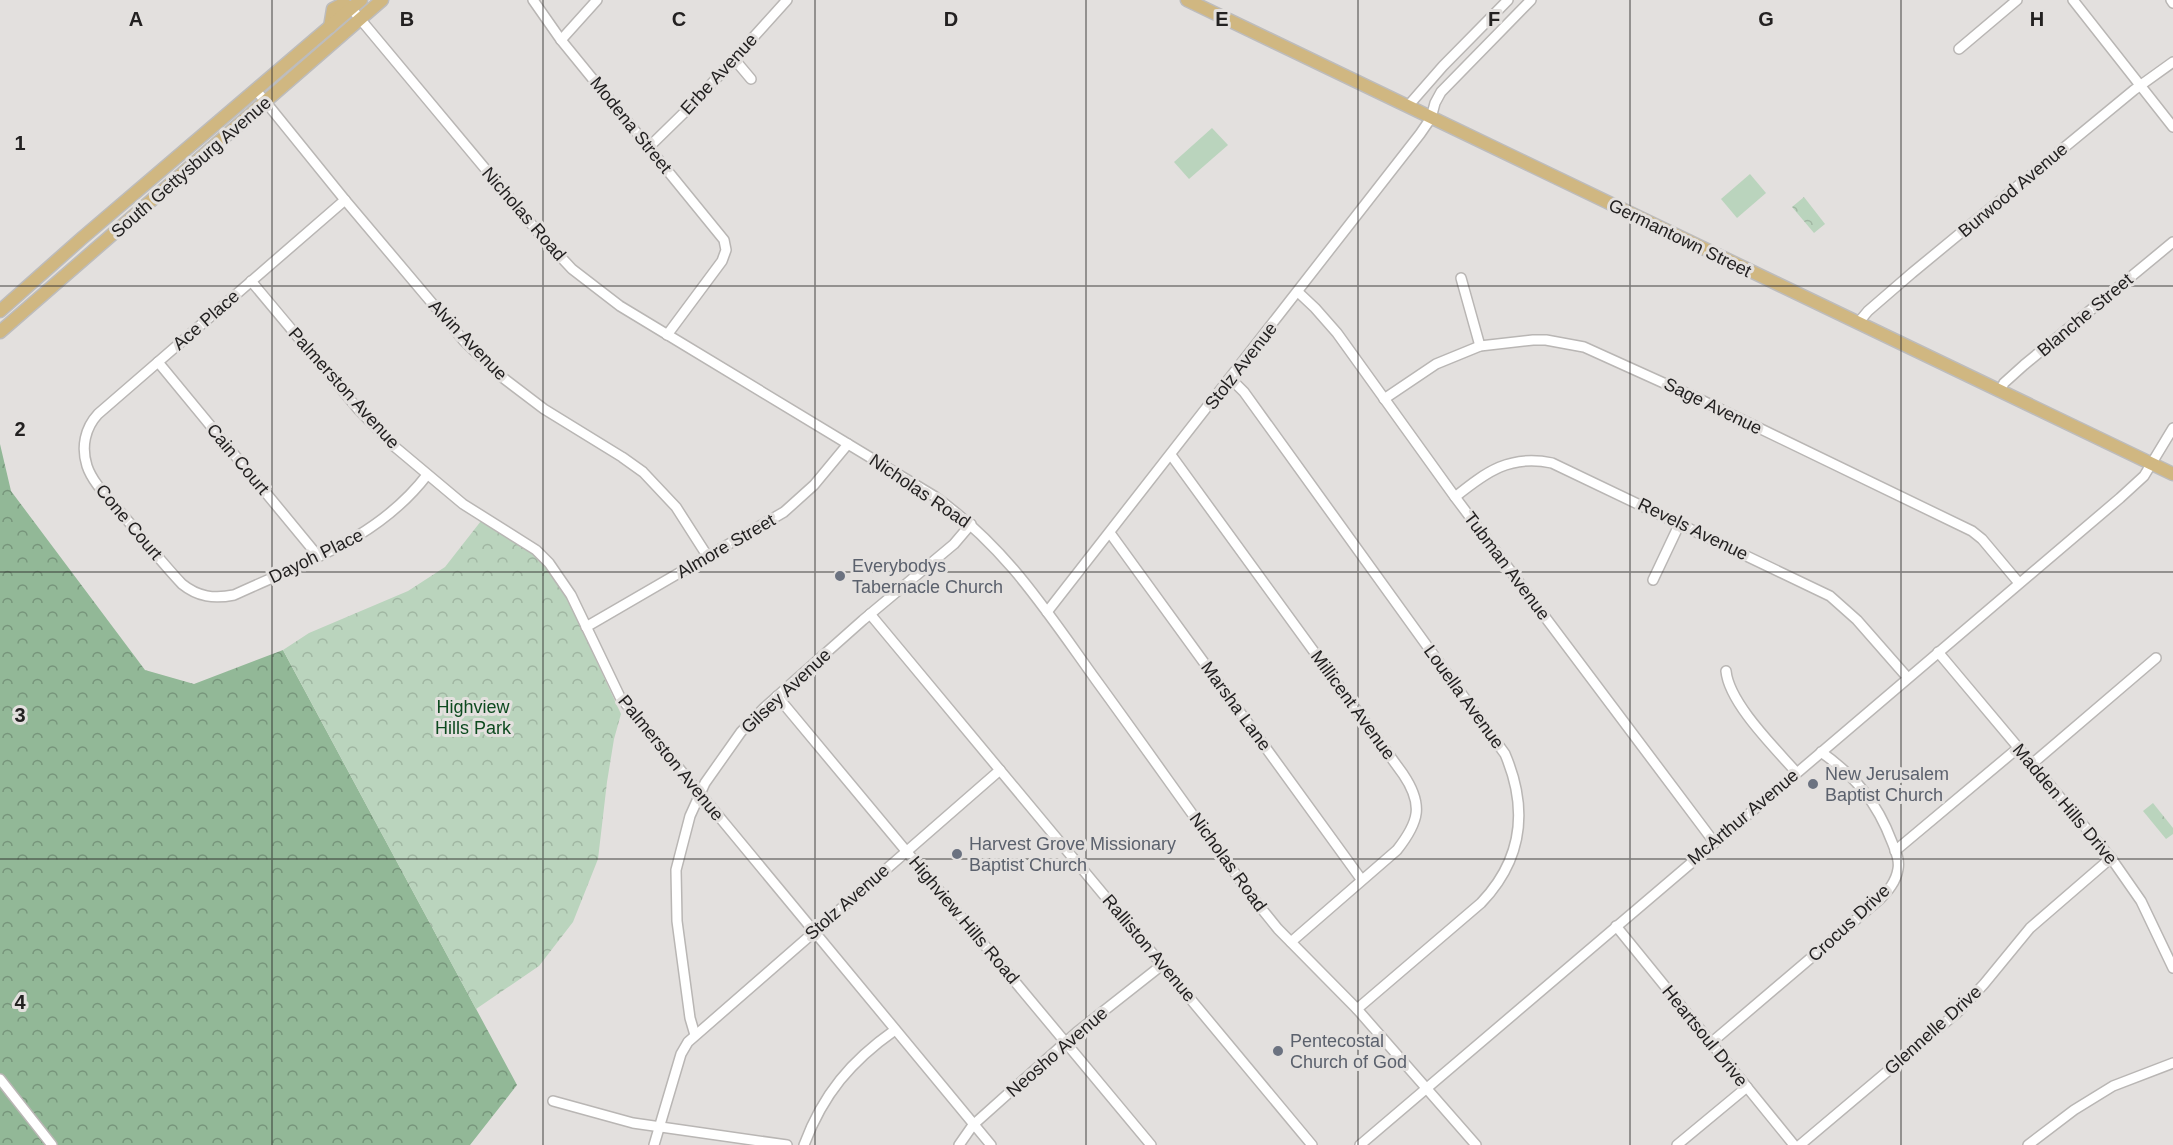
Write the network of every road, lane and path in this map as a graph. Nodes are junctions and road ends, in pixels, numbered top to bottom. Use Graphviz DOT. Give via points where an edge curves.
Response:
graph roads {
  1 [pos="382,0"];
  2 [pos="533,0"];
  3 [pos="597,0"];
  4 [pos="787,0"];
  5 [pos="1187,0"];
  6 [pos="1508,0"];
  7 [pos="1531,0"];
  8 [pos="2017,0"];
  9 [pos="2073,0"];
  10 [pos="356,4"];
  11 [pos="360,19"];
  12 [pos="561,40"];
  13 [pos="1959,49"];
  14 [pos="735,60"];
  15 [pos="2173,62"];
  16 [pos="751,80"];
  17 [pos="2140,86"];
  18 [pos="255,90"];
  19 [pos="266,102"];
  20 [pos="1408,106"];
  21 [pos="1431,118"];
  22 [pos="2173,127"];
  23 [pos="649,147"];
  24 [pos="345,200"];
  25 [pos="2173,242"];
  26 [pos="1461,278"];
  27 [pos="251,281"];
  28 [pos="1298,292"];
  29 [pos="0,311"];
  30 [pos="1858,323"];
  31 [pos="0,332"];
  32 [pos="667,335"];
  33 [pos="1480,346"];
  34 [pos="158,362"];
  35 [pos="1231,378"];
  36 [pos="2000,391"];
  37 [pos="1384,399"];
  38 [pos="2173,428"];
  39 [pos="848,444"];
  40 [pos="84,450"];
  41 [pos="1171,454"];
  42 [pos="2151,464"];
  43 [pos="2173,474"];
  44 [pos="427,475"];
  45 [pos="1455,497"];
  46 [pos="1680,523"];
  47 [pos="971,524"];
  48 [pos="1110,533"];
  49 [pos="318,556"];
  50 [pos="708,557"];
  51 [pos="1653,580"];
  52 [pos="2019,583"];
  53 [pos="187,588"];
  54 [pos="1047,612"];
  55 [pos="870,614"];
  56 [pos="586,627"];
  57 [pos="1938,652"];
  58 [pos="2156,658"];
  59 [pos="1726,671"];
  60 [pos="1907,677"];
  61 [pos="777,696"];
  62 [pos="2018,748"];
  63 [pos="1821,752"];
  64 [pos="2032,764"];
  65 [pos="1000,770"];
  66 [pos="1796,772"];
  67 [pos="700,793"];
  68 [pos="1714,842"];
  69 [pos="906,850"];
  70 [pos="1895,851"];
  71 [pos="2111,858"];
  72 [pos="1361,879"];
  73 [pos="1616,926"];
  74 [pos="813,932"];
  75 [pos="1291,942"];
  76 [pos="1162,965"];
  77 [pos="2173,968"];
  78 [pos="1357,1009"];
  79 [pos="895,1030"];
  80 [pos="695,1035"];
  81 [pos="1712,1042"];
  82 [pos="1066,1043"];
  83 [pos="2173,1063"];
  84 [pos="0,1079"];
  85 [pos="1747,1087"];
  86 [pos="1426,1089"];
  87 [pos="553,1101"];
  88 [pos="974,1125"];
  89 [pos="659,1126"];
  90 [pos="52,1145"];
  91 [pos="654,1145"];
  92 [pos="787,1145"];
  93 [pos="804,1145"];
  94 [pos="959,1145"];
  95 [pos="991,1145"];
  96 [pos="1151,1145"];
  97 [pos="1312,1145"];
  98 [pos="1360,1145"];
  99 [pos="1476,1145"];
  100 [pos="1677,1145"];
  101 [pos="1794,1145"];
  102 [pos="1800,1145"];
  103 [pos="2028,1145"];
  1 -- 11 [label="main road, South Gettysburg Avenue"];
  2 -- 12 [label="street, Modena Street"];
  3 -- 12 [label="street"];
  4 -- 14 [label="street, Erbe Avenue"];
  5 -- 20 [label="main road, Germantown Street"];
  6 -- 20 [label="street"];
  7 -- 21 [label="street, Stolz Avenue" via="1441,92"];
  8 -- 13 [label="street"];
  9 -- 17 [label="street"];
  10 -- 11 [label="street, Nicholas Road"];
  10 -- 18 [label="main road, South Gettysburg Avenue" via="333,9 330,27"];
  11 -- 19 [label="main road, South Gettysburg Avenue"];
  11 -- 32 [label="street, Nicholas Road" via="561,257 597,290"];
  12 -- 23 [label="street, Modena Street"];
  14 -- 16 [label="street"];
  14 -- 23 [label="street, Erbe Avenue"];
  15 -- 17 [label="street, Burwood Avenue"];
  17 -- 22 [label="street"];
  17 -- 30 [label="street, Burwood Avenue" via="1912,273"];
  18 -- 19 [label="street, Alvin Avenue"];
  18 -- 29 [label="main road, South Gettysburg Avenue"];
  19 -- 24 [label="street, Alvin Avenue"];
  19 -- 31 [label="main road, South Gettysburg Avenue"];
  20 -- 21 [label="main road, Germantown Street"];
  21 -- 28 [label="street, Stolz Avenue"];
  21 -- 30 [label="main road, Germantown Street"];
  23 -- 32 [label="street, Modena Street" via="723,240 726,250"];
  24 -- 27 [label="street, Ace Place"];
  24 -- 50 [label="street, Alvin Avenue" via="464,341 536,403 643,472 676,507"];
  25 -- 36 [label="street, Blanche Street" via="2024,365"];
  26 -- 33 [label="street"];
  27 -- 34 [label="street, Ace Place"];
  27 -- 44 [label="street, Palmerston Avenue" via="358,409"];
  28 -- 35 [label="street, Stolz Avenue"];
  28 -- 37 [label="street, Tubman Avenue" via="1337,333"];
  30 -- 36 [label="main road, Germantown Street"];
  32 -- 39 [label="street, Nicholas Road"];
  33 -- 37 [label="street, Sage Avenue" via="1436,364"];
  33 -- 52 [label="street, Sage Avenue" via="1546,340 1584,347 1619,362 1972,531"];
  34 -- 40 [label="street, Ace Place" via="94,419"];
  34 -- 49 [label="street, Cain Court"];
  35 -- 41 [label="street, Stolz Avenue"];
  35 -- 78 [label="street, Louella Avenue" via="1505,754 1517,792 1520,814 1515,843 1492,890"];
  36 -- 42 [label="main road, Germantown Street"];
  37 -- 45 [label="street, Tubman Avenue"];
  38 -- 42 [label="street, McArthur Avenue"];
  39 -- 47 [label="street, Nicholas Road" via="934,496"];
  39 -- 50 [label="street, Almore Street" via="826,473 793,505"];
  40 -- 53 [label="street, Cone Court" via="96,483"];
  41 -- 48 [label="street, Stolz Avenue"];
  41 -- 72 [label="street, Millicent Avenue" via="1414,792 1416,816 1409,834"];
  42 -- 43 [label="main road, Germantown Street"];
  42 -- 52 [label="street, McArthur Avenue" via="2128,491"];
  44 -- 49 [label="street, Dayoh Place" via="382,521"];
  44 -- 56 [label="street, Palmerston Avenue" via="463,504 536,550 566,586"];
  45 -- 46 [label="street, Revels Avenue" via="1495,468 1544,461"];
  45 -- 68 [label="street, Tubman Avenue"];
  46 -- 51 [label="street"];
  46 -- 60 [label="street, Revels Avenue" via="1830,596 1857,620"];
  47 -- 54 [label="street, Nicholas Road" via="1011,564"];
  47 -- 55 [label="street, Gilsey Avenue" via="954,544"];
  48 -- 54 [label="street, Stolz Avenue"];
  48 -- 72 [label="street, Marsha Lane"];
  49 -- 53 [label="street, Dayoh Place" via="234,595 210,597"];
  50 -- 56 [label="street, Almore Street"];
  52 -- 57 [label="street, McArthur Avenue"];
  54 -- 75 [label="street, Nicholas Road" via="1250,894"];
  55 -- 61 [label="street, Gilsey Avenue"];
  55 -- 65 [label="street, Ralliston Avenue"];
  56 -- 67 [label="street, Palmerston Avenue" via="620,697"];
  57 -- 60 [label="street, McArthur Avenue"];
  57 -- 62 [label="street, Madden Hills Drive"];
  58 -- 64 [label="street"];
  59 -- 66 [label="street" via="1730,687 1745,711"];
  60 -- 63 [label="street, McArthur Avenue"];
  61 -- 67 [label="street, Gilsey Avenue" via="741,732"];
  61 -- 69 [label="street, Highview Hills Road"];
  62 -- 64 [label="street, Madden Hills Drive"];
  62 -- 70 [label="street"];
  63 -- 66 [label="street, McArthur Avenue"];
  63 -- 70 [label="street" via="1867,794"];
  64 -- 71 [label="street, Madden Hills Drive"];
  65 -- 69 [label="street, Stolz Avenue"];
  65 -- 76 [label="street, Ralliston Avenue"];
  66 -- 68 [label="street, McArthur Avenue"];
  67 -- 74 [label="street, Palmerston Avenue"];
  67 -- 80 [label="street, Gilsey Avenue" via="676,870 681,950"];
  68 -- 73 [label="street, McArthur Avenue"];
  69 -- 74 [label="street, Stolz Avenue"];
  69 -- 82 [label="street, Highview Hills Road"];
  70 -- 81 [label="street, Crocus Drive" via="1898,868 1889,890"];
  71 -- 77 [label="street, Madden Hills Drive" via="2141,901"];
  71 -- 102 [label="street, Glennelle Drive" via="2030,928 1959,1011"];
  72 -- 75 [label="street, Millicent Avenue"];
  73 -- 81 [label="street, Heartsoul Drive"];
  73 -- 86 [label="street, McArthur Avenue"];
  74 -- 79 [label="street, Palmerston Avenue"];
  74 -- 80 [label="street, Stolz Avenue"];
  75 -- 78 [label="street, Nicholas Road"];
  76 -- 82 [label="street, Neosho Avenue"];
  76 -- 97 [label="street, Ralliston Avenue"];
  78 -- 86 [label="street, Nicholas Road"];
  79 -- 88 [label="street, Palmerston Avenue"];
  79 -- 93 [label="street" via="838,1081"];
  80 -- 89 [label="street" via="681,1054"];
  81 -- 85 [label="street, Heartsoul Drive"];
  82 -- 88 [label="street, Neosho Avenue"];
  82 -- 96 [label="street, Highview Hills Road"];
  83 -- 103 [label="street" via="2113,1086"];
  84 -- 90 [label="street"];
  85 -- 100 [label="street"];
  85 -- 101 [label="street, Heartsoul Drive"];
  86 -- 98 [label="street, McArthur Avenue"];
  86 -- 99 [label="street, Nicholas Road"];
  87 -- 89 [label="street"];
  88 -- 94 [label="street, Neosho Avenue"];
  88 -- 95 [label="street, Palmerston Avenue"];
  89 -- 91 [label="street"];
  89 -- 92 [label="street"];
}
